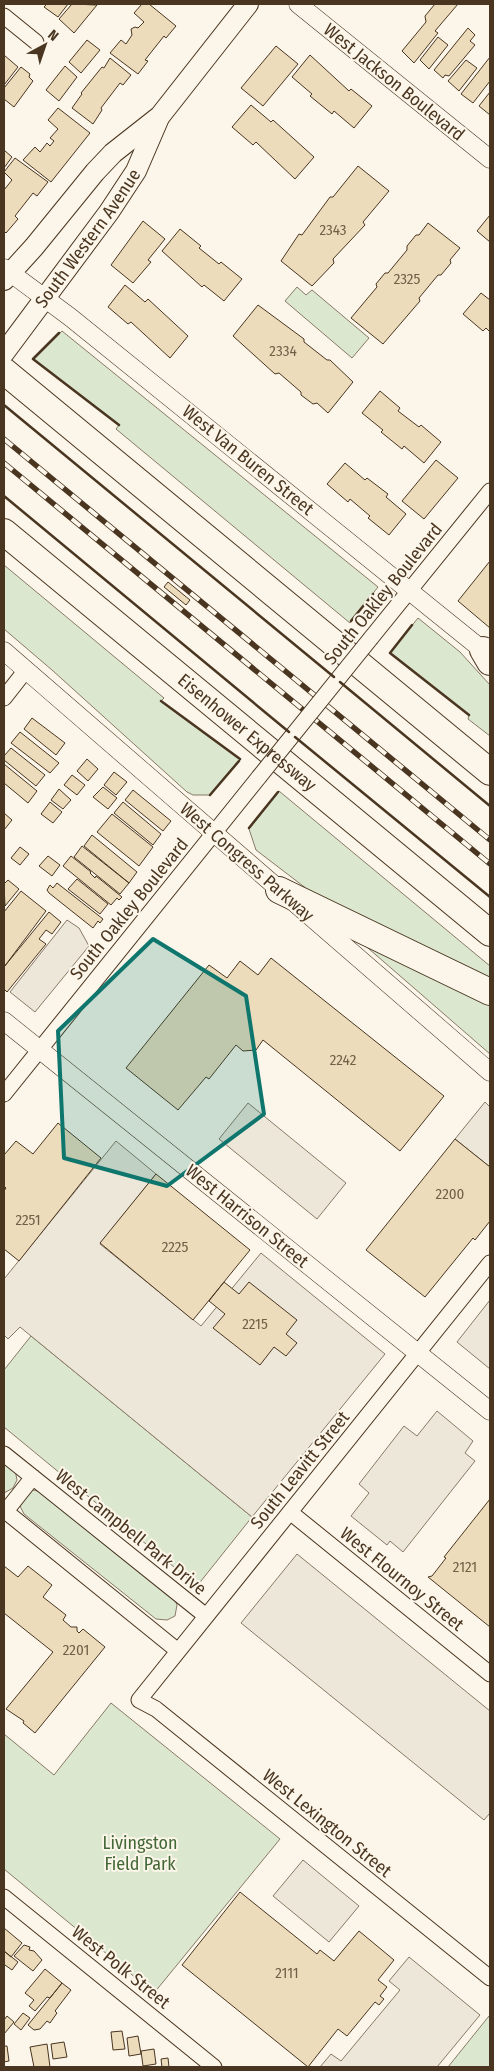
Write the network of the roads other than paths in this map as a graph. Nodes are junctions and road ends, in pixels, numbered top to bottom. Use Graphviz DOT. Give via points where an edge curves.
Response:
graph roads {
  1 [pos="248,4"];
  2 [pos="298,4"];
  3 [pos="4,16"];
  4 [pos="36,42"];
  5 [pos="160,116"];
  6 [pos="490,159"];
  7 [pos="6,274"];
  8 [pos="46,299"];
  9 [pos="8,348"];
  10 [pos="4,371"];
  11 [pos="490,490"];
  12 [pos="4,532"];
  13 [pos="410,590"];
  14 [pos="4,651"];
  15 [pos="488,656"];
  16 [pos="26,670"];
  17 [pos="4,698"];
  18 [pos="490,772"];
  19 [pos="214,834"];
  20 [pos="279,890"];
  21 [pos="490,933"];
  22 [pos="490,992"];
  23 [pos="4,1021"];
  24 [pos="40,1050"];
  25 [pos="490,1072"];
  26 [pos="4,1094"];
  27 [pos="490,1263"];
  28 [pos="418,1353"];
  29 [pos="490,1411"];
  30 [pos="4,1454"];
  31 [pos="33,1477"];
  32 [pos="5,1510"];
  33 [pos="290,1512"];
  34 [pos="206,1616"];
  35 [pos="178,1651"];
  36 [pos="490,1674"];
  37 [pos="139,1700"];
  38 [pos="4,1897"];
  39 [pos="490,1978"];
  40 [pos="214,2067"];
  1 -- 5 [label="main road, South Western Avenue"];
  2 -- 6 [label="street, West Jackson Boulevard"];
  3 -- 4 [label="street"];
  5 -- 7 [label="main road, South Western Avenue" via="113,153"];
  5 -- 8 [label="main road, South Western Avenue" via="136,171"];
  7 -- 8 [label="street, West Van Buren Street"];
  8 -- 9 [label="main road, South Western Avenue"];
  8 -- 13 [label="street, West Van Buren Street"];
  10 -- 18 [label="highway"];
  11 -- 13 [label="street, South Oakley Boulevard"];
  12 -- 21 [label="highway, Eisenhower Expressway"];
  13 -- 15 [label="street, West Van Buren Street"];
  13 -- 19 [label="street, South Oakley Boulevard, bridge"];
  14 -- 16 [label="street, West Congress Parkway"];
  16 -- 17 [label="street"];
  16 -- 19 [label="street, West Congress Parkway"];
  19 -- 20 [label="street, West Congress Parkway"];
  19 -- 24 [label="street, South Oakley Boulevard"];
  20 -- 22 [label="highway"];
  20 -- 25 [label="street, West Congress Parkway"];
  23 -- 24 [label="street, West Harrison Street"];
  24 -- 26 [label="street, South Oakley Boulevard"];
  24 -- 28 [label="street, West Harrison Street"];
  27 -- 28 [label="street, South Leavitt Street"];
  28 -- 29 [label="street, West Harrison Street"];
  28 -- 33 [label="street, South Leavitt Street"];
  30 -- 31 [label="street, West Campbell Park Drive"];
  31 -- 32 [label="street, West Campbell Park Drive"];
  31 -- 34 [label="street, West Campbell Park Drive"];
  32 -- 35 [label="street, West Campbell Park Drive"];
  33 -- 34 [label="street, South Leavitt Street"];
  33 -- 36 [label="street, West Flournoy Street"];
  34 -- 35 [label="street, South Leavitt Street"];
  35 -- 37 [label="street, South Leavitt Street"];
  37 -- 39 [label="street, West Lexington Street" via="156,1709"];
  38 -- 40 [label="street, West Polk Street"];
}
